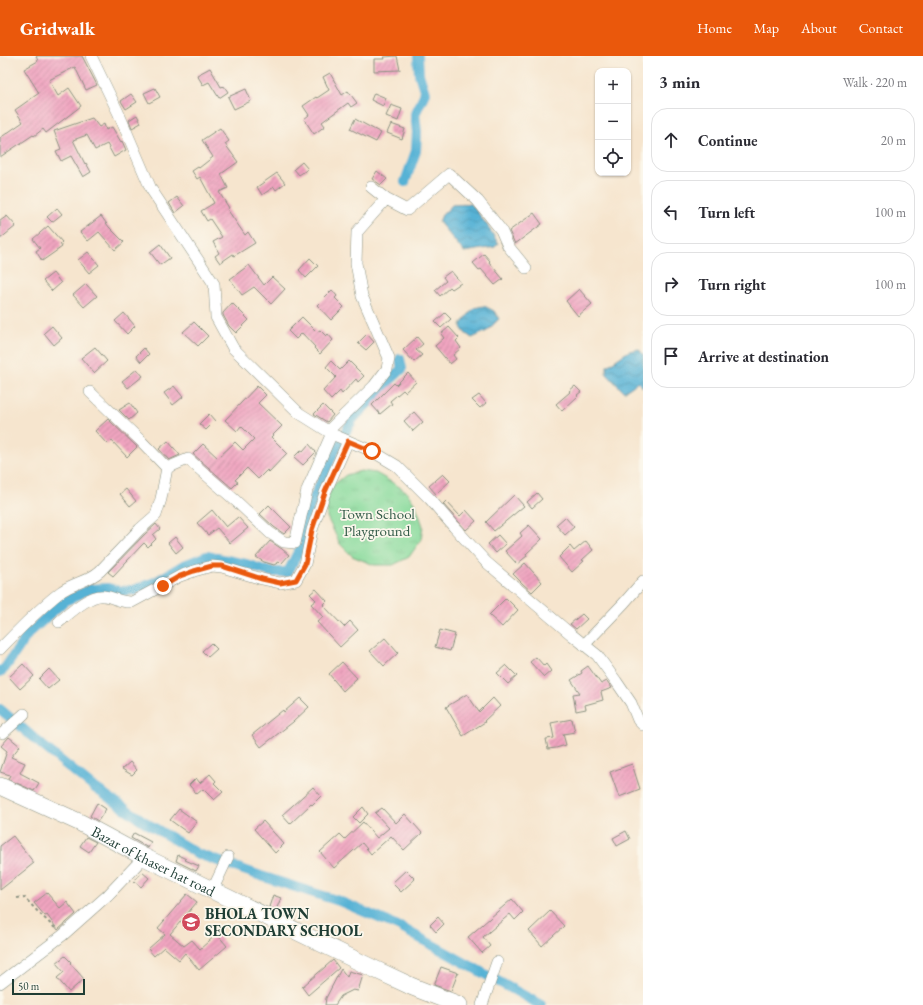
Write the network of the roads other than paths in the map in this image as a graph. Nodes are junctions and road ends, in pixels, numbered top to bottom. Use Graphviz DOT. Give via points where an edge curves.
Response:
graph roads {
  1 [pos="91,56"];
  2 [pos="371,187"];
  3 [pos="386,199"];
  4 [pos="526,268"];
  5 [pos="90,392"];
  6 [pos="331,433"];
  7 [pos="349,442"];
  8 [pos="167,468"];
  9 [pos="643,581"];
  10 [pos="59,622"];
  11 [pos="584,645"];
  12 [pos="0,649"];
  13 [pos="24,714"];
  14 [pos="643,725"];
  15 [pos="3,734"];
  16 [pos="0,786"];
  17 [pos="144,857"];
  18 [pos="228,858"];
  19 [pos="215,886"];
  20 [pos="497,962"];
  21 [pos="0,983"];
  22 [pos="432,1000"];
  23 [pos="484,1001"];
  24 [pos="459,1005"];
  1 -- 6 [label="street" via="151,189 214,284 216,317 233,348 299,412"];
  2 -- 3 [label="street"];
  3 -- 4 [label="street" via="407,210 449,174 478,201"];
  3 -- 6 [label="street" via="357,232 356,263 362,296 389,358 388,369"];
  5 -- 8 [label="street"];
  6 -- 7 [label="street"];
  6 -- 8 [label="street" via="307,490 295,543 284,542 270,533 188,459"];
  7 -- 10 [label="street" via="325,492 312,530 305,564 296,580 280,583 222,566 212,566 180,576 132,602 103,596 93,598"];
  7 -- 11 [label="street" via="372,451 398,466 486,562"];
  8 -- 12 [label="street" via="156,515 140,528 100,572 62,591"];
  9 -- 11 [label="street"];
  11 -- 14 [label="street" via="597,655 631,703"];
  13 -- 15 [label="street"];
  16 -- 17 [label="main road, Bazar of khaser hat road" via="81,823"];
  17 -- 19 [label="main road, Bazar of khaser hat road"];
  17 -- 21 [label="street" via="108,895 63,935"];
  18 -- 19 [label="street"];
  19 -- 22 [label="main road, Bazar of khaser hat road" via="413,987"];
  20 -- 23 [label="street"];
  22 -- 24 [label="main road, Bazar of khaser hat road"];
}
